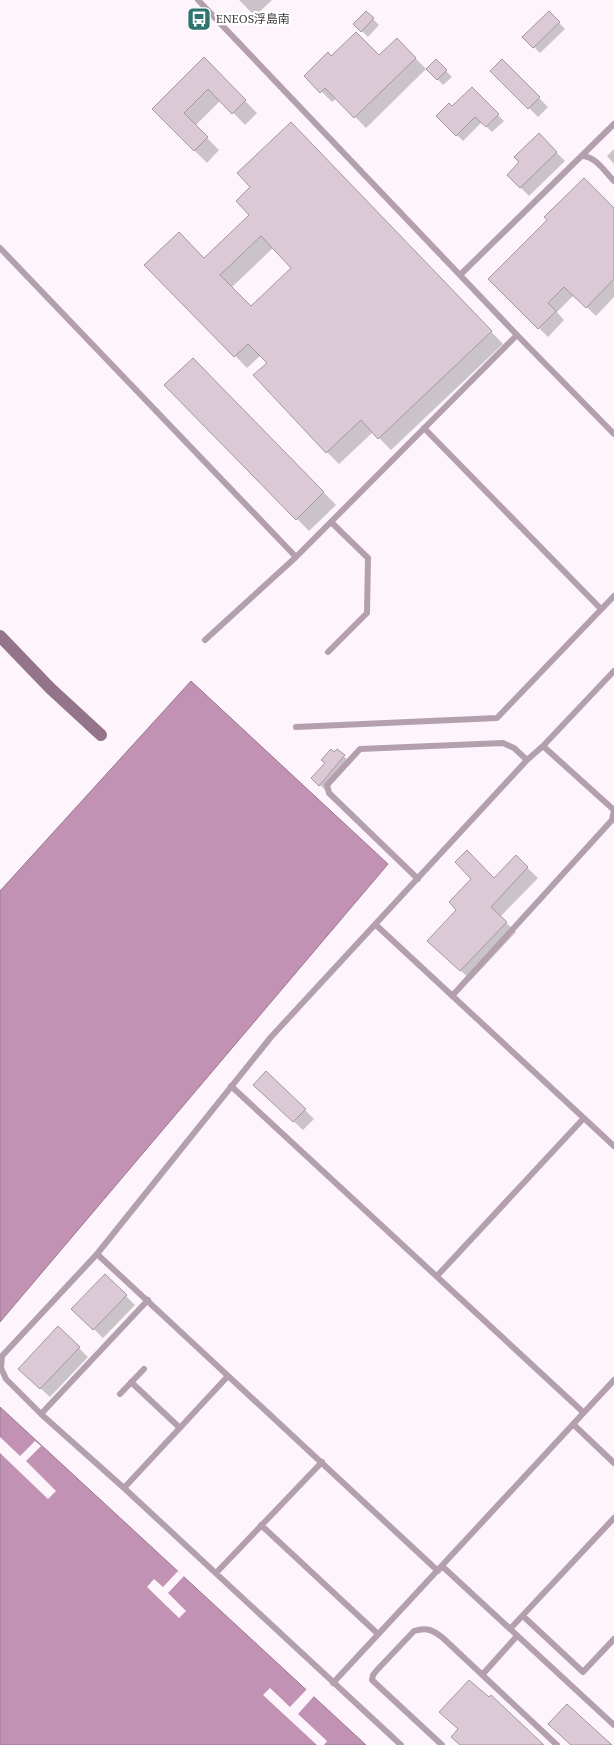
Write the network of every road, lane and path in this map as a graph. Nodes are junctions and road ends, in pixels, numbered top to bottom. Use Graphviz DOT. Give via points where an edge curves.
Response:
graph roads {
  1 [pos="198,0"];
  2 [pos="614,124"];
  3 [pos="583,156"];
  4 [pos="614,181"];
  5 [pos="0,248"];
  6 [pos="460,275"];
  7 [pos="517,335"];
  8 [pos="424,428"];
  9 [pos="614,434"];
  10 [pos="331,522"];
  11 [pos="296,557"];
  12 [pos="614,596"];
  13 [pos="601,609"];
  14 [pos="0,636"];
  15 [pos="205,640"];
  16 [pos="328,652"];
  17 [pos="614,671"];
  18 [pos="296,727"];
  19 [pos="101,735"];
  20 [pos="543,746"];
  21 [pos="527,760"];
  22 [pos="418,878"];
  23 [pos="376,925"];
  24 [pos="452,996"];
  25 [pos="231,1086"];
  26 [pos="583,1119"];
  27 [pos="614,1146"];
  28 [pos="97,1254"];
  29 [pos="437,1276"];
  30 [pos="148,1300"];
  31 [pos="144,1369"];
  32 [pos="228,1376"];
  33 [pos="614,1380"];
  34 [pos="132,1382"];
  35 [pos="120,1394"];
  36 [pos="584,1412"];
  37 [pos="42,1414"];
  38 [pos="573,1424"];
  39 [pos="180,1428"];
  40 [pos="322,1462"];
  41 [pos="614,1463"];
  42 [pos="124,1488"];
  43 [pos="614,1518"];
  44 [pos="261,1525"];
  45 [pos="440,1568"];
  46 [pos="216,1574"];
  47 [pos="523,1616"];
  48 [pos="510,1629"];
  49 [pos="378,1634"];
  50 [pos="516,1636"];
  51 [pos="614,1639"];
  52 [pos="483,1674"];
  53 [pos="333,1683"];
  54 [pos="614,1725"];
  55 [pos="401,1745"];
  56 [pos="442,1745"];
  57 [pos="557,1745"];
  1 -- 6 [label="lane"];
  2 -- 3 [label="lane"];
  3 -- 4 [label="lane" via="593,160"];
  3 -- 6 [label="lane"];
  5 -- 11 [label="lane"];
  6 -- 7 [label="lane"];
  7 -- 8 [label="lane"];
  7 -- 9 [label="lane"];
  8 -- 10 [label="lane"];
  8 -- 13 [label="lane"];
  10 -- 11 [label="lane"];
  10 -- 16 [label="lane" via="368,558 367,613"];
  11 -- 15 [label="lane"];
  12 -- 13 [label="lane"];
  13 -- 18 [label="lane" via="497,718"];
  14 -- 19 [label="street"];
  17 -- 20 [label="lane"];
  20 -- 21 [label="lane"];
  20 -- 24 [label="lane" via="614,810 612,820"];
  21 -- 22 [label="lane"];
  21 -- 22 [label="lane" via="503,743 360,749 327,785 329,793"];
  22 -- 23 [label="lane"];
  23 -- 24 [label="lane"];
  23 -- 25 [label="lane" via="288,1018"];
  24 -- 26 [label="lane"];
  25 -- 28 [label="lane"];
  25 -- 29 [label="lane"];
  26 -- 27 [label="lane"];
  26 -- 29 [label="lane"];
  28 -- 30 [label="lane"];
  28 -- 37 [label="lane" via="2,1356 1,1368 6,1379"];
  29 -- 36 [label="lane"];
  30 -- 32 [label="lane"];
  30 -- 37 [label="lane"];
  31 -- 34 [label="lane"];
  32 -- 39 [label="lane"];
  32 -- 40 [label="lane"];
  33 -- 36 [label="lane"];
  34 -- 35 [label="lane"];
  34 -- 39 [label="lane"];
  36 -- 38 [label="lane"];
  37 -- 42 [label="lane"];
  38 -- 41 [label="lane"];
  38 -- 45 [label="lane"];
  39 -- 42 [label="lane"];
  40 -- 44 [label="lane"];
  40 -- 45 [label="lane"];
  42 -- 46 [label="lane"];
  43 -- 47 [label="lane"];
  44 -- 46 [label="lane"];
  44 -- 49 [label="lane"];
  45 -- 48 [label="lane"];
  45 -- 49 [label="lane"];
  46 -- 53 [label="lane"];
  47 -- 48 [label="lane"];
  47 -- 51 [label="lane" via="583,1672"];
  48 -- 50 [label="lane"];
  49 -- 53 [label="lane"];
  50 -- 52 [label="lane"];
  50 -- 54 [label="lane"];
  52 -- 56 [label="lane" via="436,1632 422,1628 414,1631 373,1675 372,1680"];
  52 -- 57 [label="lane"];
  53 -- 55 [label="lane"];
}
